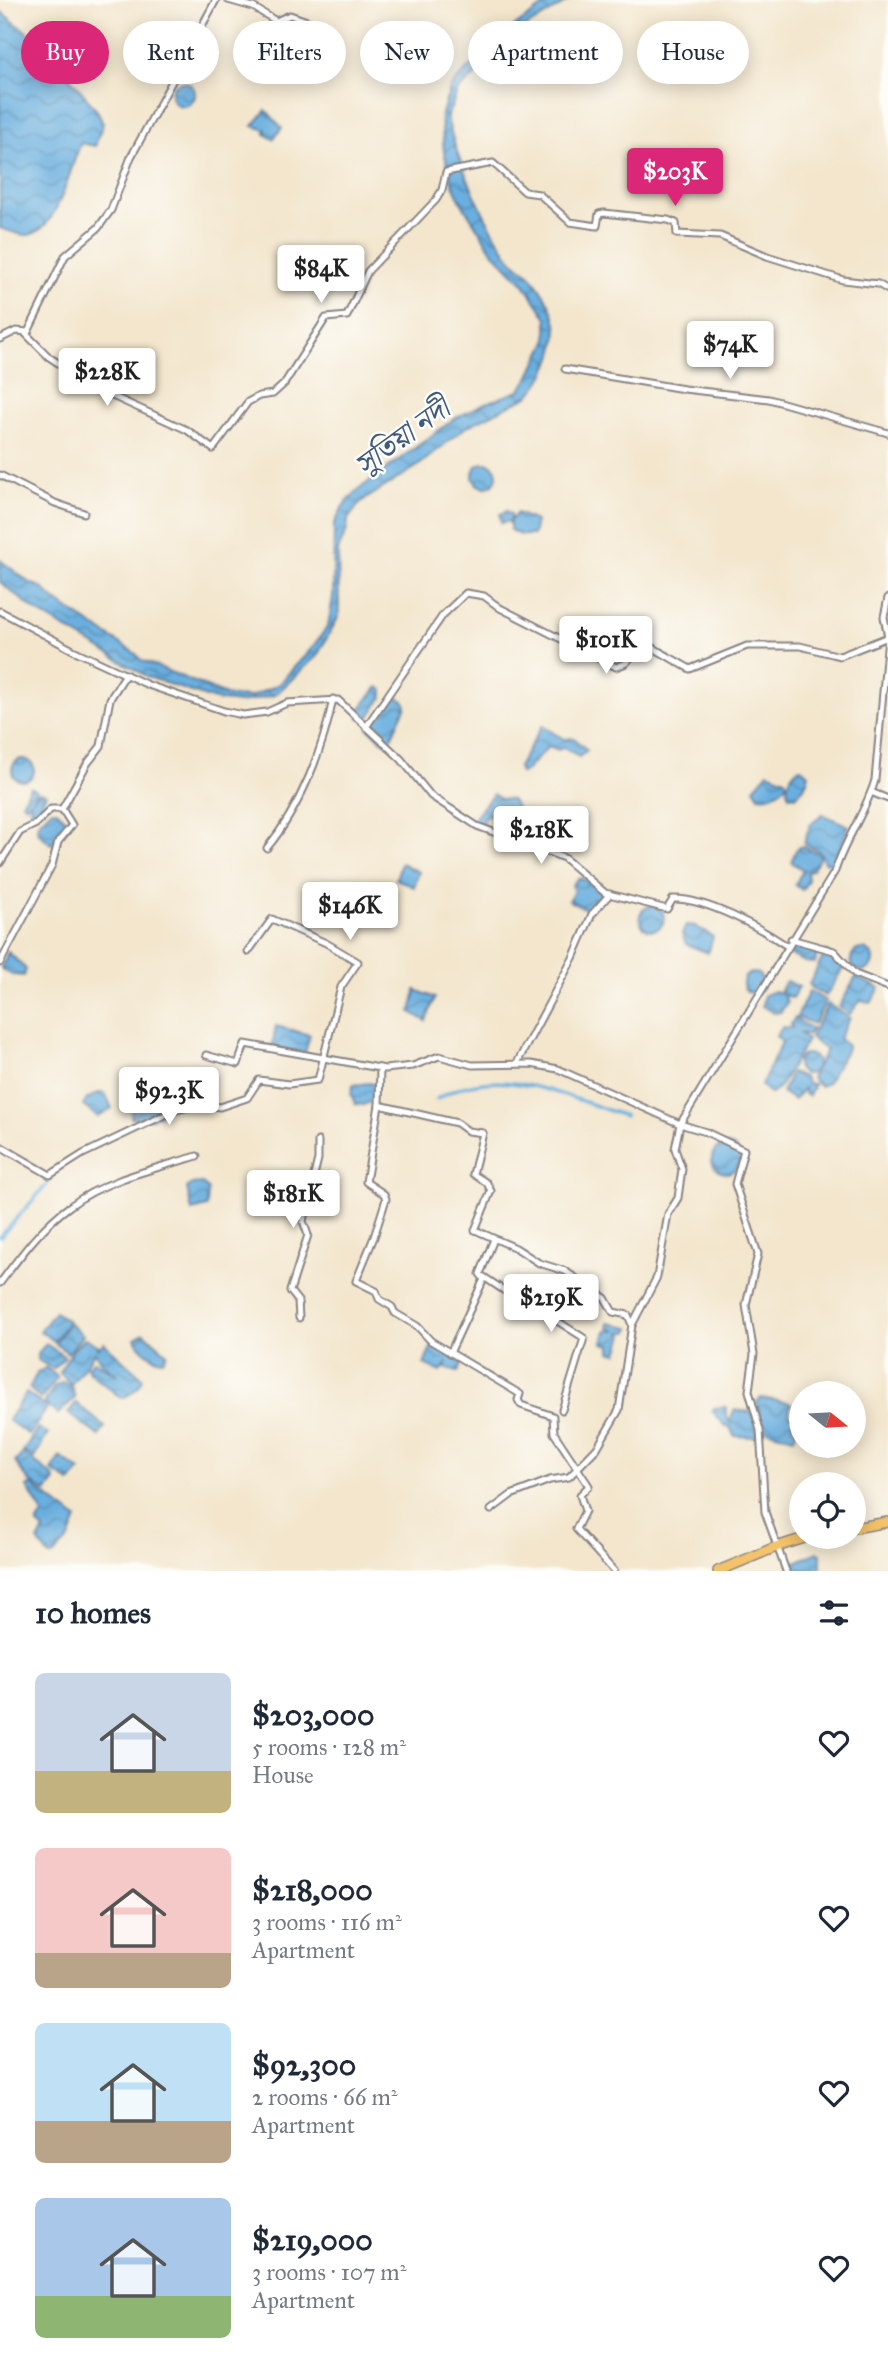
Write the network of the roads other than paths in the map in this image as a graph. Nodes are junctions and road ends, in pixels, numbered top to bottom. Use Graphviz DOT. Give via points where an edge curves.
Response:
graph roads {
  1 [pos="216,0"];
  2 [pos="228,0"];
  3 [pos="276,21"];
  4 [pos="276,21"];
  5 [pos="307,21"];
  6 [pos="888,290"];
  7 [pos="26,334"];
  8 [pos="0,339"];
  9 [pos="565,369"];
  10 [pos="888,433"];
  11 [pos="0,475"];
  12 [pos="84,513"];
  13 [pos="888,598"];
  14 [pos="0,611"];
  15 [pos="888,637"];
  16 [pos="126,674"];
  17 [pos="333,699"];
  18 [pos="366,727"];
  19 [pos="871,792"];
  20 [pos="888,799"];
  21 [pos="62,809"];
  22 [pos="267,848"];
  23 [pos="0,863"];
  24 [pos="610,894"];
  25 [pos="792,939"];
  26 [pos="787,946"];
  27 [pos="248,952"];
  28 [pos="0,963"];
  29 [pos="888,988"];
  30 [pos="206,1055"];
  31 [pos="323,1059"];
  32 [pos="517,1063"];
  33 [pos="380,1068"];
  34 [pos="379,1105"];
  35 [pos="680,1124"];
  36 [pos="318,1142"];
  37 [pos="0,1146"];
  38 [pos="197,1156"];
  39 [pos="494,1239"];
  40 [pos="484,1277"];
  41 [pos="0,1283"];
  42 [pos="299,1318"];
  43 [pos="632,1325"];
  44 [pos="450,1353"];
  45 [pos="562,1410"];
  46 [pos="578,1466"];
  47 [pos="491,1510"];
  48 [pos="888,1522"];
  49 [pos="866,1526"];
  50 [pos="789,1543"];
  51 [pos="776,1547"];
  52 [pos="614,1571"];
  53 [pos="719,1571"];
  54 [pos="786,1571"];
  1 -- 7 [label="street" via="131,157 111,210 98,228 65,256"];
  2 -- 3 [label="street" via="253,7"];
  4 -- 5 [label="street" via="290,15"];
  6 -- 7 [label="street" via="767,256 720,236 677,234 676,223 668,220 604,213 599,214 597,226 579,225 539,194 525,192 494,163 446,172 436,200 368,271 346,316 328,316 284,384 273,394 248,402 213,449 187,430 99,390 49,358"];
  7 -- 8 [label="street" via="16,331"];
  9 -- 10 [label="street" via="769,399"];
  11 -- 12 [label="street"];
  13 -- 15 [label="street" via="884,617"];
  14 -- 16 [label="street"];
  16 -- 17 [label="street" via="243,715 287,703"];
  16 -- 21 [label="street" via="110,699 101,746"];
  17 -- 18 [label="street"];
  17 -- 22 [label="street" via="314,765 286,823"];
  18 -- 19 [label="street" via="443,615 466,593 484,596 616,667 626,663 643,642 690,669 747,646 800,646 840,656 888,638"];
  18 -- 24 [label="street" via="401,759 431,796 477,826 572,862"];
  19 -- 20 [label="street"];
  19 -- 25 [label="street" via="835,871"];
  21 -- 23 [label="street" via="51,809 20,832"];
  21 -- 28 [label="street" via="72,825 58,842 52,864"];
  24 -- 26 [label="street" via="667,909 673,899 692,902"];
  24 -- 32 [label="street" via="592,914"];
  25 -- 26 [label="street"];
  25 -- 29 [label="street" via="834,951 855,974"];
  26 -- 35 [label="street" via="769,983"];
  27 -- 31 [label="street" via="272,919 358,962 341,987"];
  30 -- 31 [label="street" via="238,1065 245,1044"];
  31 -- 33 [label="street"];
  31 -- 37 [label="street" via="318,1080 289,1084 259,1080 247,1098 220,1107 201,1104 175,1110 83,1154 56,1173 41,1171"];
  32 -- 33 [label="street" via="471,1065 439,1056 413,1066"];
  32 -- 35 [label="street" via="558,1069"];
  33 -- 34 [label="street"];
  34 -- 39 [label="street" via="483,1133 473,1174 491,1191 474,1228"];
  34 -- 44 [label="street" via="366,1182 386,1199 356,1281 376,1291 396,1314"];
  35 -- 43 [label="street" via="675,1149 682,1169 678,1198 668,1214 657,1277"];
  35 -- 51 [label="street" via="744,1150 735,1184 758,1254 746,1305 754,1354 749,1391 760,1430 765,1512"];
  36 -- 42 [label="street" via="303,1221 308,1235 290,1291 298,1301"];
  38 -- 41 [label="street" via="109,1185 71,1205 41,1231"];
  39 -- 40 [label="street" via="480,1274"];
  39 -- 43 [label="street" via="565,1271 604,1298 613,1312 628,1315"];
  40 -- 44 [label="street"];
  40 -- 45 [label="street" via="517,1300 533,1295 532,1306 584,1338"];
  43 -- 46 [label="street" via="617,1416 597,1448"];
  44 -- 46 [label="street" via="520,1394 521,1405 553,1416 554,1433"];
  46 -- 47 [label="street" via="569,1477 511,1495"];
  46 -- 52 [label="street" via="589,1486 580,1496 585,1511 576,1529"];
  48 -- 49 [label="highway"];
  50 -- 51 [label="highway"];
  51 -- 53 [label="highway"];
  51 -- 54 [label="street"];
}
